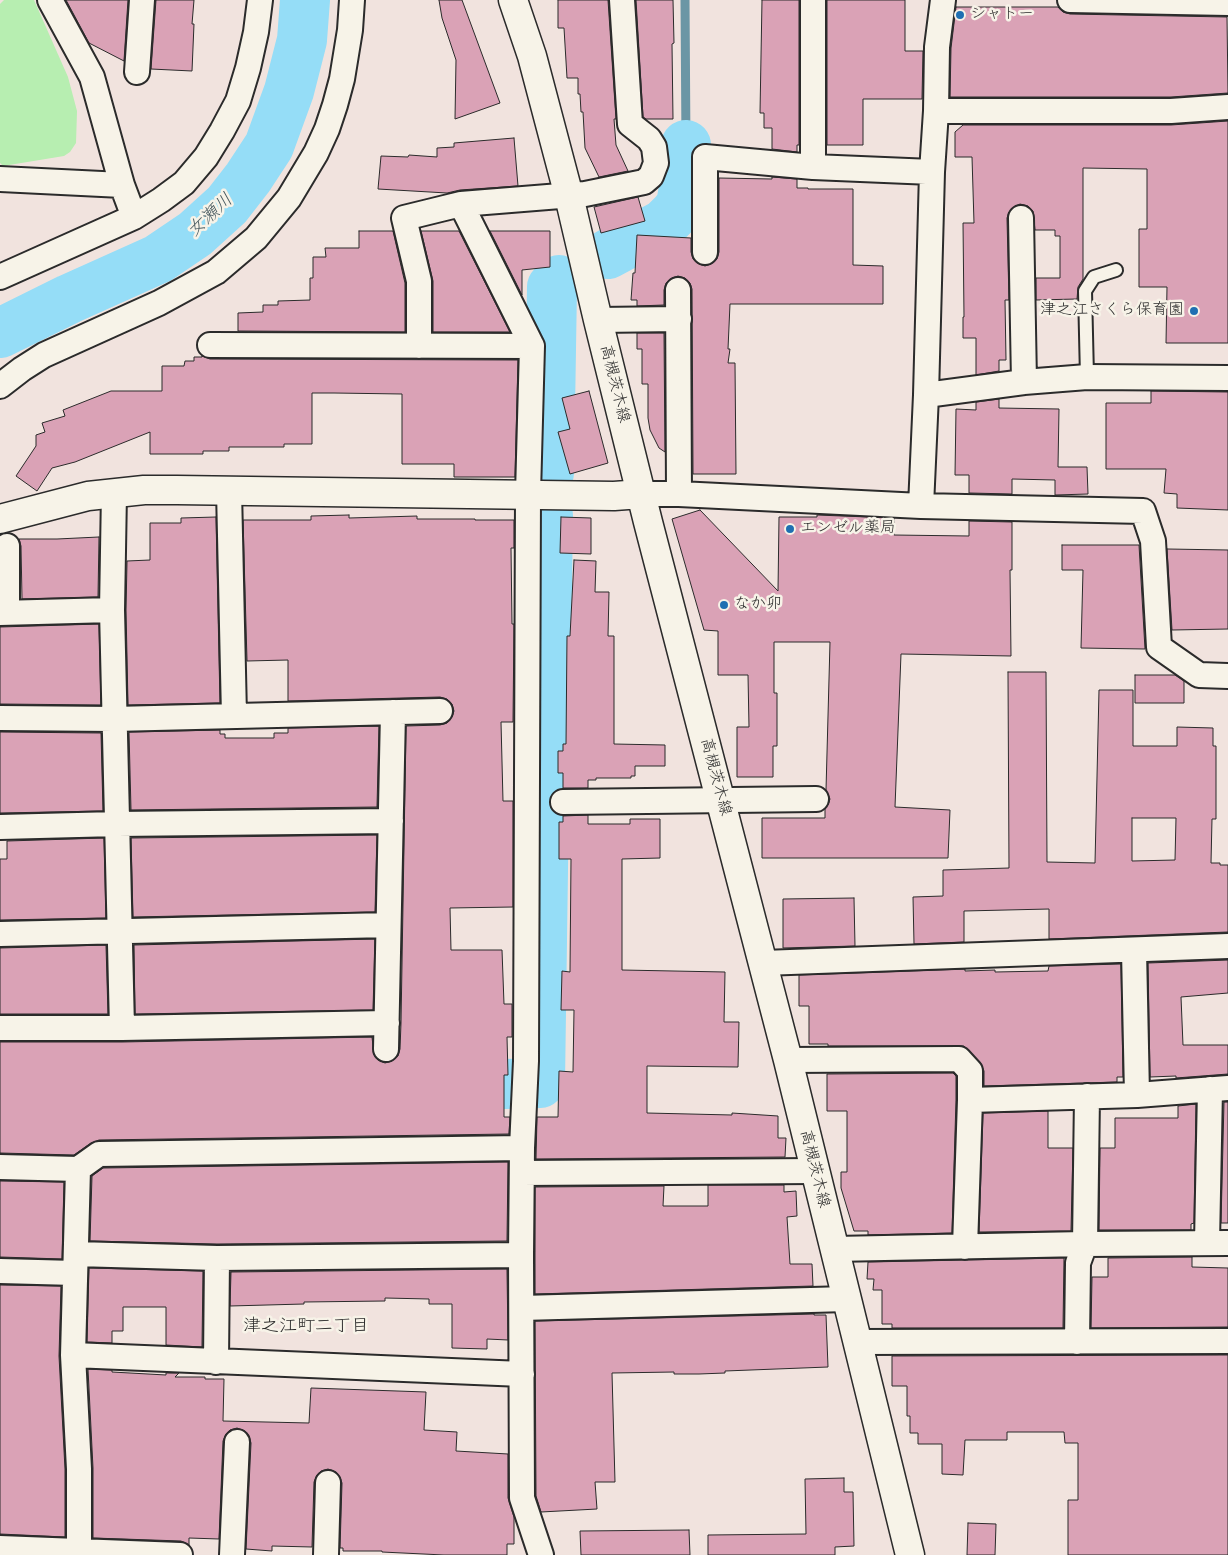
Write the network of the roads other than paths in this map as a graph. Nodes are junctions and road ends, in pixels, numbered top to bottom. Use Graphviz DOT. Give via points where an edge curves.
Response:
graph roads {
  1 [pos="50,0"];
  2 [pos="142,0"];
  3 [pos="260,0"];
  4 [pos="352,0"];
  5 [pos="513,0"];
  6 [pos="622,0"];
  7 [pos="813,0"];
  8 [pos="943,0"];
  9 [pos="1070,0"];
  10 [pos="1228,3"];
  11 [pos="137,72"];
  12 [pos="1228,107"];
  13 [pos="936,111"];
  14 [pos="813,167"];
  15 [pos="932,172"];
  16 [pos="0,180"];
  17 [pos="122,184"];
  18 [pos="570,196"];
  19 [pos="461,204"];
  20 [pos="134,216"];
  21 [pos="1021,218"];
  22 [pos="705,252"];
  23 [pos="1116,270"];
  24 [pos="0,277"];
  25 [pos="678,290"];
  26 [pos="598,320"];
  27 [pos="679,320"];
  28 [pos="210,345"];
  29 [pos="420,346"];
  30 [pos="532,346"];
  31 [pos="1087,377"];
  32 [pos="1228,378"];
  33 [pos="1024,382"];
  34 [pos="0,386"];
  35 [pos="926,394"];
  36 [pos="229,490"];
  37 [pos="114,492"];
  38 [pos="528,494"];
  39 [pos="641,494"];
  40 [pos="679,494"];
  41 [pos="921,506"];
  42 [pos="0,519"];
  43 [pos="8,546"];
  44 [pos="112,610"];
  45 [pos="4,613"];
  46 [pos="1228,676"];
  47 [pos="440,711"];
  48 [pos="393,712"];
  49 [pos="234,716"];
  50 [pos="0,718"];
  51 [pos="114,719"];
  52 [pos="816,799"];
  53 [pos="721,800"];
  54 [pos="563,802"];
  55 [pos="391,821"];
  56 [pos="117,824"];
  57 [pos="0,828"];
  58 [pos="388,925"];
  59 [pos="120,932"];
  60 [pos="0,934"];
  61 [pos="1228,946"];
  62 [pos="1134,950"];
  63 [pos="763,964"];
  64 [pos="386,1023"];
  65 [pos="0,1028"];
  66 [pos="122,1028"];
  67 [pos="386,1049"];
  68 [pos="788,1060"];
  69 [pos="1219,1088"];
  70 [pos="1136,1095"];
  71 [pos="1087,1096"];
  72 [pos="970,1100"];
  73 [pos="522,1148"];
  74 [pos="0,1167"];
  75 [pos="78,1169"];
  76 [pos="815,1171"];
  77 [pos="522,1173"];
  78 [pos="1218,1243"];
  79 [pos="1085,1244"];
  80 [pos="965,1247"];
  81 [pos="834,1248"];
  82 [pos="521,1254"];
  83 [pos="217,1258"];
  84 [pos="76,1263"];
  85 [pos="0,1271"];
  86 [pos="847,1299"];
  87 [pos="522,1308"];
  88 [pos="1228,1341"];
  89 [pos="857,1342"];
  90 [pos="1077,1342"];
  91 [pos="73,1355"];
  92 [pos="216,1362"];
  93 [pos="522,1374"];
  94 [pos="238,1442"];
  95 [pos="328,1483"];
  96 [pos="0,1548"];
  97 [pos="79,1553"];
  98 [pos="140,1554"];
  99 [pos="180,1555"];
  100 [pos="232,1555"];
  101 [pos="326,1555"];
  102 [pos="541,1555"];
  103 [pos="910,1555"];
  1 -- 17 [label="street" via="92,77"];
  2 -- 11 [label="street"];
  3 -- 20 [label="street" via="248,68 238,101 222,131 184,183"];
  4 -- 34 [label="street" via="342,79 327,130 289,198 262,231 216,272 159,303 44,354"];
  5 -- 18 [label="main road, 高槻茨木線" via="532,56"];
  6 -- 18 [label="street" via="630,124 649,139 654,147 656,163 651,176 644,182"];
  7 -- 14 [label="street"];
  8 -- 13 [label="street" via="937,46"];
  9 -- 10 [label="street"];
  12 -- 13 [label="street" via="1171,111"];
  13 -- 15 [label="street"];
  14 -- 15 [label="street"];
  14 -- 22 [label="street" via="699,157"];
  15 -- 35 [label="street"];
  16 -- 17 [label="street"];
  17 -- 20 [label="street"];
  18 -- 19 [label="street"];
  18 -- 26 [label="main road, 高槻茨木線"];
  19 -- 29 [label="street" via="404,218 419,281"];
  19 -- 30 [label="street"];
  20 -- 24 [label="street"];
  21 -- 33 [label="street"];
  23 -- 31 [label="lane" via="1094,277 1085,291"];
  25 -- 27 [label="street"];
  26 -- 27 [label="street"];
  26 -- 39 [label="main road, 高槻茨木線"];
  27 -- 40 [label="street"];
  28 -- 29 [label="street"];
  29 -- 30 [label="street"];
  30 -- 38 [label="street"];
  31 -- 32 [label="street"];
  31 -- 33 [label="street"];
  33 -- 35 [label="street"];
  35 -- 41 [label="street"];
  36 -- 37 [label="main road"];
  36 -- 38 [label="main road"];
  36 -- 49 [label="street"];
  37 -- 42 [label="main road"];
  37 -- 44 [label="street"];
  38 -- 39 [label="main road"];
  38 -- 73 [label="street" via="526,1051"];
  39 -- 40 [label="street"];
  39 -- 53 [label="main road, 高槻茨木線"];
  40 -- 41 [label="street"];
  41 -- 46 [label="street" via="1143,511 1153,541 1159,647 1199,675"];
  43 -- 45 [label="street"];
  44 -- 45 [label="street"];
  44 -- 51 [label="street"];
  47 -- 48 [label="street"];
  48 -- 49 [label="street"];
  48 -- 55 [label="street"];
  49 -- 51 [label="street"];
  50 -- 51 [label="street"];
  51 -- 56 [label="street"];
  52 -- 53 [label="street"];
  53 -- 54 [label="street"];
  53 -- 63 [label="main road, 高槻茨木線"];
  55 -- 56 [label="street"];
  55 -- 58 [label="street"];
  56 -- 57 [label="street"];
  56 -- 59 [label="street"];
  58 -- 59 [label="street"];
  58 -- 64 [label="street"];
  59 -- 60 [label="street"];
  59 -- 66 [label="street"];
  61 -- 62 [label="street"];
  62 -- 63 [label="street"];
  62 -- 70 [label="street"];
  63 -- 68 [label="main road, 高槻茨木線"];
  64 -- 66 [label="street"];
  64 -- 67 [label="street"];
  65 -- 66 [label="street"];
  68 -- 72 [label="street" via="959,1059 970,1071"];
  68 -- 76 [label="main road, 高槻茨木線"];
  69 -- 70 [label="street"];
  69 -- 78 [label="street"];
  70 -- 71 [label="street"];
  71 -- 72 [label="street"];
  71 -- 79 [label="street"];
  72 -- 80 [label="street"];
  73 -- 75 [label="street" via="99,1154"];
  73 -- 77 [label="street"];
  74 -- 75 [label="street"];
  75 -- 84 [label="street"];
  76 -- 77 [label="street"];
  76 -- 81 [label="main road, 高槻茨木線"];
  77 -- 82 [label="street"];
  78 -- 79 [label="street"];
  79 -- 80 [label="street"];
  79 -- 90 [label="street" via="1078,1263"];
  80 -- 81 [label="street"];
  81 -- 86 [label="main road, 高槻茨木線"];
  82 -- 83 [label="street"];
  82 -- 87 [label="street"];
  83 -- 84 [label="street"];
  83 -- 92 [label="street"];
  84 -- 85 [label="street"];
  84 -- 91 [label="street"];
  86 -- 87 [label="street"];
  86 -- 89 [label="main road, 高槻茨木線"];
  87 -- 93 [label="street"];
  88 -- 90 [label="street"];
  89 -- 90 [label="street"];
  89 -- 103 [label="main road, 高槻茨木線"];
  91 -- 92 [label="street"];
  91 -- 97 [label="street" via="79,1470"];
  92 -- 93 [label="street"];
  93 -- 102 [label="street" via="522,1498"];
  94 -- 100 [label="street"];
  95 -- 101 [label="street"];
  96 -- 97 [label="street"];
  97 -- 98 [label="street"];
  98 -- 99 [label="street"];
}
